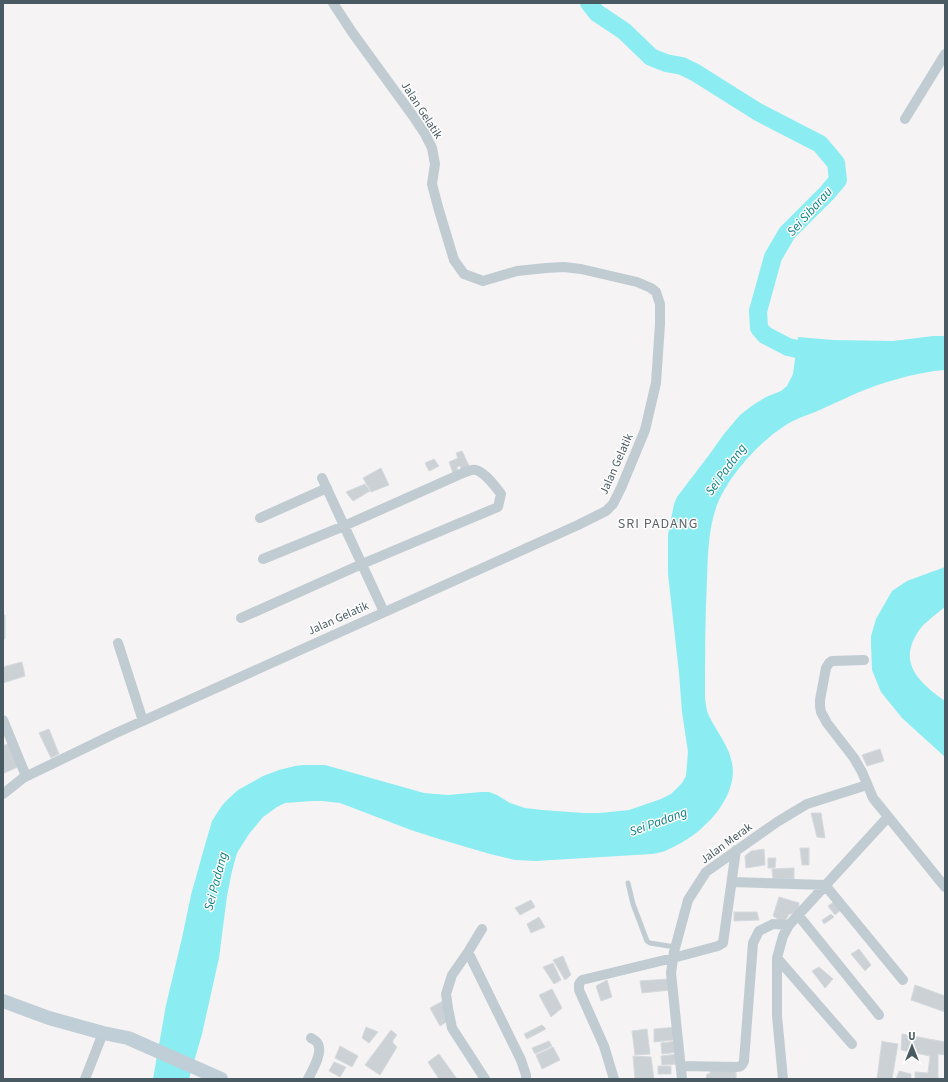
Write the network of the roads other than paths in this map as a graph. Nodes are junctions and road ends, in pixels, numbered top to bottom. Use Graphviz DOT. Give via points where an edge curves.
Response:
graph roads {
  1 [pos="334,3"];
  2 [pos="945,54"];
  3 [pos="905,120"];
  4 [pos="322,478"];
  5 [pos="327,488"];
  6 [pos="260,518"];
  7 [pos="344,526"];
  8 [pos="263,559"];
  9 [pos="362,564"];
  10 [pos="384,612"];
  11 [pos="241,618"];
  12 [pos="118,643"];
  13 [pos="864,660"];
  14 [pos="3,720"];
  15 [pos="143,720"];
  16 [pos="26,776"];
  17 [pos="867,785"];
  18 [pos="3,794"];
  19 [pos="888,817"];
  20 [pos="736,850"];
  21 [pos="732,882"];
  22 [pos="628,883"];
  23 [pos="826,885"];
  24 [pos="945,887"];
  25 [pos="798,915"];
  26 [pos="789,925"];
  27 [pos="482,929"];
  28 [pos="675,947"];
  29 [pos="468,952"];
  30 [pos="673,958"];
  31 [pos="777,958"];
  32 [pos="903,980"];
  33 [pos="3,1001"];
  34 [pos="879,1015"];
  35 [pos="103,1032"];
  36 [pos="311,1038"];
  37 [pos="852,1044"];
  38 [pos="681,1066"];
  39 [pos="215,1076"];
  40 [pos="84,1079"];
  41 [pos="308,1079"];
  42 [pos="485,1079"];
  43 [pos="526,1079"];
  44 [pos="614,1079"];
  45 [pos="682,1079"];
  46 [pos="783,1079"];
  1 -- 10 [label="street, Jalan Gelatik" via="413,116 432,148 435,164 432,184 454,260 464,274 483,281 517,271 564,267 581,269 637,282 651,288 656,292 660,304 656,383 645,430 621,488 606,512"];
  2 -- 3 [label="street"];
  4 -- 5 [label="street"];
  5 -- 6 [label="street"];
  5 -- 7 [label="street"];
  7 -- 8 [label="street"];
  7 -- 9 [label="street"];
  7 -- 9 [label="street" via="473,470 486,476 501,494 498,507"];
  9 -- 10 [label="street"];
  9 -- 11 [label="street"];
  10 -- 15 [label="street, Jalan Gelatik"];
  12 -- 15 [label="street"];
  13 -- 17 [label="street" via="829,663 820,706 827,723 854,758"];
  14 -- 16 [label="street"];
  15 -- 16 [label="street, Jalan Gelatik"];
  16 -- 18 [label="street, Jalan Gelatik"];
  17 -- 19 [label="street" via="873,798"];
  17 -- 20 [label="street, Jalan Merak" via="807,804"];
  19 -- 23 [label="street"];
  19 -- 24 [label="street"];
  20 -- 21 [label="street"];
  20 -- 28 [label="street, Jalan Merak" via="706,872 688,900"];
  21 -- 23 [label="street"];
  21 -- 30 [label="street" via="722,943"];
  22 -- 28 [label="lane" via="647,941"];
  23 -- 25 [label="street"];
  23 -- 32 [label="street"];
  25 -- 26 [label="street"];
  25 -- 34 [label="street"];
  26 -- 31 [label="street"];
  26 -- 38 [label="street" via="773,924 759,931 753,943 744,1061 741,1067"];
  27 -- 29 [label="street"];
  28 -- 30 [label="street, Jalan Merak"];
  29 -- 42 [label="street" via="452,975 446,994 452,1028"];
  29 -- 43 [label="street" via="521,1060"];
  30 -- 38 [label="street, Jalan Merak" via="672,973"];
  30 -- 44 [label="street" via="582,980 579,984 579,990 604,1046"];
  31 -- 37 [label="street"];
  31 -- 46 [label="street" via="777,1016"];
  33 -- 35 [label="main road" via="49,1018"];
  35 -- 39 [label="main road" via="128,1038"];
  35 -- 40 [label="street"];
  36 -- 41 [label="street" via="318,1042 320,1053"];
  38 -- 45 [label="street, Jalan Merak"];
}
